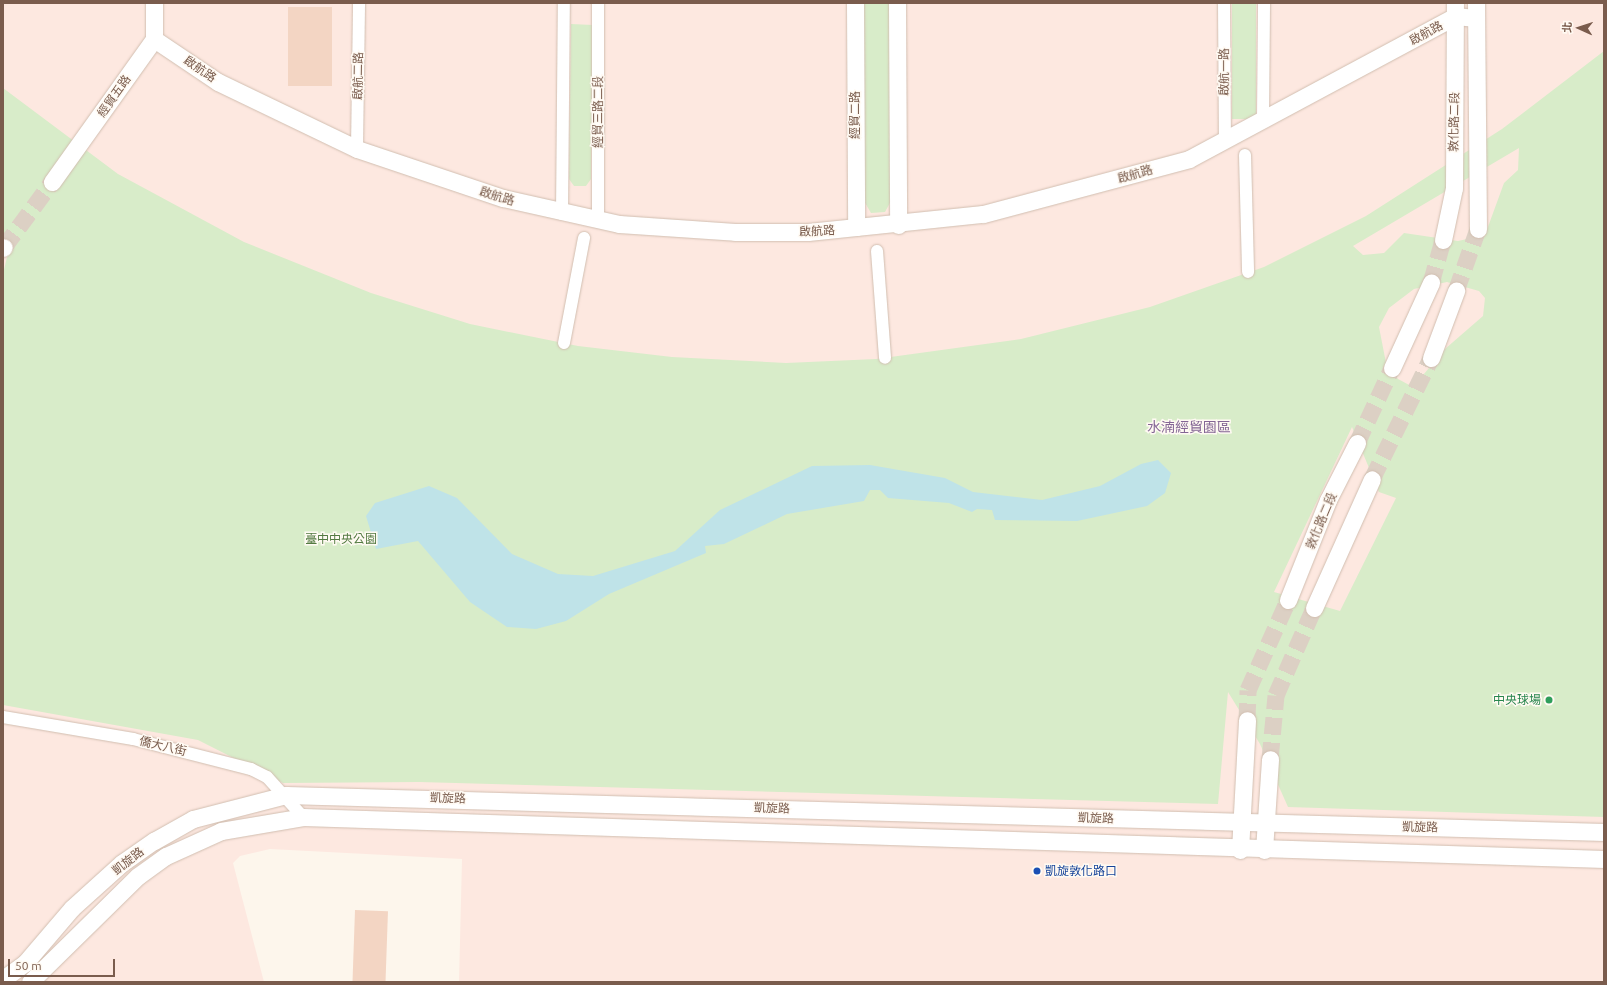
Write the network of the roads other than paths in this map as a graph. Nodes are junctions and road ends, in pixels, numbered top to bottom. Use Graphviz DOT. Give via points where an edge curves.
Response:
graph roads {
  1 [pos="154,3"];
  2 [pos="359,3"];
  3 [pos="564,3"];
  4 [pos="598,3"];
  5 [pos="855,3"];
  6 [pos="897,3"];
  7 [pos="1224,3"];
  8 [pos="1264,3"];
  9 [pos="1456,10"];
  10 [pos="1476,10"];
  11 [pos="154,39"];
  12 [pos="1263,120"];
  13 [pos="1225,140"];
  14 [pos="357,149"];
  15 [pos="1245,155"];
  16 [pos="52,182"];
  17 [pos="562,214"];
  18 [pos="598,221"];
  19 [pos="898,225"];
  20 [pos="856,227"];
  21 [pos="1478,229"];
  22 [pos="584,238"];
  23 [pos="1443,240"];
  24 [pos="877,251"];
  25 [pos="1248,272"];
  26 [pos="1432,283"];
  27 [pos="1456,291"];
  28 [pos="564,343"];
  29 [pos="885,358"];
  30 [pos="1431,358"];
  31 [pos="1392,368"];
  32 [pos="1357,443"];
  33 [pos="1372,479"];
  34 [pos="1288,600"];
  35 [pos="1314,608"];
  36 [pos="3,717"];
  37 [pos="1247,720"];
  38 [pos="1270,759"];
  39 [pos="286,795"];
  40 [pos="302,817"];
  41 [pos="1243,823"];
  42 [pos="1267,824"];
  43 [pos="1604,832"];
  44 [pos="1240,850"];
  45 [pos="1264,850"];
  46 [pos="1604,859"];
  47 [pos="3,979"];
  48 [pos="30,982"];
  1 -- 11 [label="street"];
  2 -- 14 [label="street, 啟航二路"];
  3 -- 17 [label="street"];
  4 -- 18 [label="street, 經貿三路二段"];
  5 -- 20 [label="street, 經貿二路"];
  6 -- 19 [label="street"];
  7 -- 13 [label="street, 啟航一路"];
  8 -- 12 [label="street"];
  9 -- 10 [label="street, 啟航路"];
  9 -- 12 [label="street, 啟航路"];
  9 -- 23 [label="street, 敦化路二段" via="1454,188"];
  10 -- 21 [label="street, 敦化路二段"];
  11 -- 14 [label="street, 啟航路" via="218,82"];
  11 -- 16 [label="street, 經貿五路"];
  12 -- 13 [label="street, 啟航路"];
  13 -- 19 [label="street, 啟航路" via="1189,159 1068,194 983,214"];
  14 -- 17 [label="street, 啟航路" via="503,198"];
  15 -- 25 [label="street"];
  17 -- 18 [label="street, 啟航路"];
  18 -- 20 [label="street, 啟航路" via="735,232"];
  19 -- 20 [label="street, 啟航路"];
  22 -- 28 [label="street"];
  24 -- 29 [label="street"];
  26 -- 31 [label="street"];
  27 -- 30 [label="street"];
  32 -- 34 [label="street, 敦化路二段" via="1328,500"];
  33 -- 35 [label="street"];
  36 -- 39 [label="street, 僑大八街" via="133,739 229,762 267,777"];
  37 -- 41 [label="street"];
  38 -- 42 [label="street"];
  39 -- 40 [label="street, 僑大八街"];
  39 -- 41 [label="street, 凱旋路"];
  39 -- 47 [label="street, 凱旋路" via="193,819 154,841 122,863 72,908 25,963"];
  40 -- 44 [label="street, 凱旋路"];
  40 -- 48 [label="street, 凱旋路" via="221,831 166,856 138,876"];
  41 -- 42 [label="street, 凱旋路"];
  41 -- 44 [label="street"];
  42 -- 43 [label="street, 凱旋路"];
  42 -- 45 [label="street"];
  44 -- 45 [label="street, 凱旋路"];
  45 -- 46 [label="street, 凱旋路"];
}
